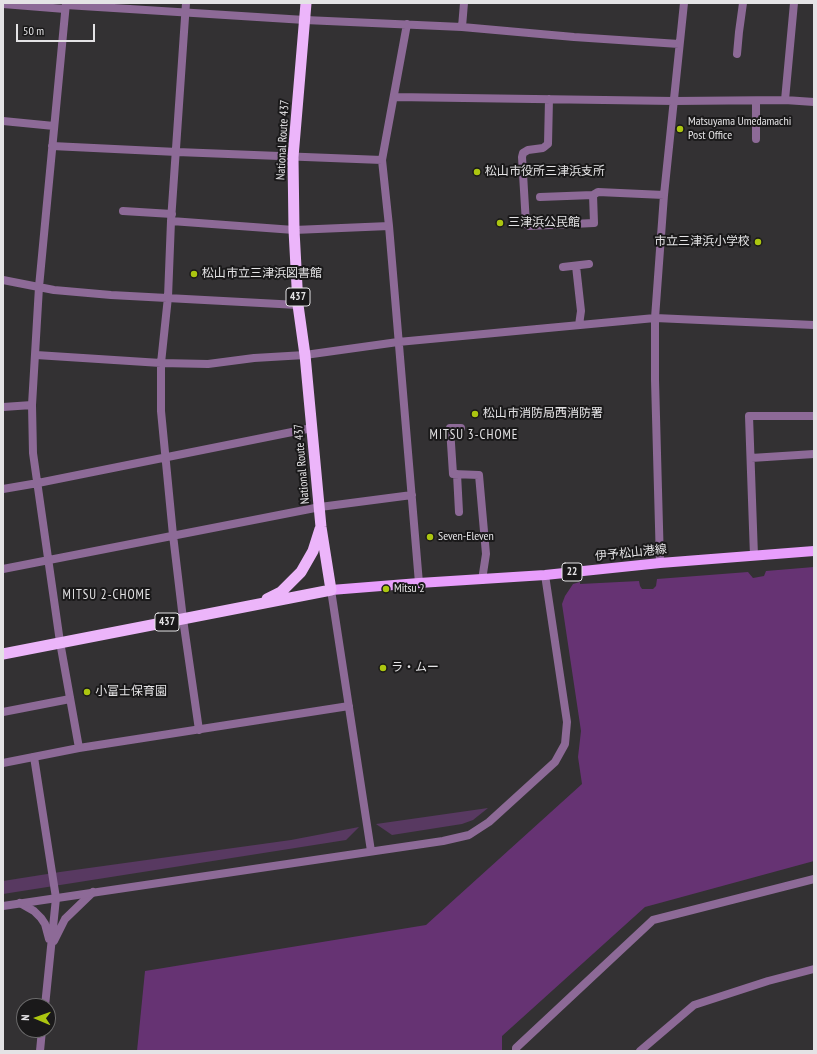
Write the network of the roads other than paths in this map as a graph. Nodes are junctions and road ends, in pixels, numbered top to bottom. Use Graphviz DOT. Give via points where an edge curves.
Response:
graph roads {
  1 [pos="186,3"];
  2 [pos="306,3"];
  3 [pos="464,3"];
  4 [pos="684,3"];
  5 [pos="743,3"];
  6 [pos="794,3"];
  7 [pos="3,4"];
  8 [pos="66,6"];
  9 [pos="186,13"];
  10 [pos="305,20"];
  11 [pos="408,24"];
  12 [pos="462,27"];
  13 [pos="679,44"];
  14 [pos="737,54"];
  15 [pos="394,97"];
  16 [pos="549,99"];
  17 [pos="784,100"];
  18 [pos="674,101"];
  19 [pos="756,101"];
  20 [pos="814,102"];
  21 [pos="3,121"];
  22 [pos="54,126"];
  23 [pos="756,139"];
  24 [pos="52,146"];
  25 [pos="177,152"];
  26 [pos="294,157"];
  27 [pos="382,160"];
  28 [pos="593,195"];
  29 [pos="664,195"];
  30 [pos="540,197"];
  31 [pos="123,211"];
  32 [pos="171,218"];
  33 [pos="389,226"];
  34 [pos="294,230"];
  35 [pos="589,264"];
  36 [pos="576,266"];
  37 [pos="563,267"];
  38 [pos="3,280"];
  39 [pos="39,287"];
  40 [pos="168,297"];
  41 [pos="298,305"];
  42 [pos="655,318"];
  43 [pos="579,325"];
  44 [pos="814,326"];
  45 [pos="398,342"];
  46 [pos="36,355"];
  47 [pos="305,355"];
  48 [pos="161,363"];
  49 [pos="32,405"];
  50 [pos="3,407"];
  51 [pos="814,416"];
  52 [pos="312,428"];
  53 [pos="461,428"];
  54 [pos="814,454"];
  55 [pos="164,458"];
  56 [pos="751,458"];
  57 [pos="456,474"];
  58 [pos="38,483"];
  59 [pos="3,489"];
  60 [pos="412,495"];
  61 [pos="320,506"];
  62 [pos="459,512"];
  63 [pos="321,527"];
  64 [pos="172,535"];
  65 [pos="814,552"];
  66 [pos="754,556"];
  67 [pos="48,561"];
  68 [pos="660,563"];
  69 [pos="3,569"];
  70 [pos="545,575"];
  71 [pos="482,580"];
  72 [pos="419,583"];
  73 [pos="331,590"];
  74 [pos="258,604"];
  75 [pos="183,619"];
  76 [pos="60,642"];
  77 [pos="3,654"];
  78 [pos="70,699"];
  79 [pos="348,706"];
  80 [pos="3,712"];
  81 [pos="199,730"];
  82 [pos="79,748"];
  83 [pos="34,757"];
  84 [pos="3,763"];
  85 [pos="371,851"];
  86 [pos="814,879"];
  87 [pos="94,892"];
  88 [pos="56,898"];
  89 [pos="20,904"];
  90 [pos="3,906"];
  91 [pos="51,948"];
  92 [pos="814,969"];
  93 [pos="46,998"];
  94 [pos="41,1038"];
  95 [pos="40,1051"];
  96 [pos="516,1051"];
  97 [pos="640,1051"];
  1 -- 9 [label="street"];
  2 -- 10 [label="highway, National Route 437 / 437"];
  3 -- 12 [label="street"];
  4 -- 13 [label="street"];
  5 -- 14 [label="street"];
  6 -- 17 [label="street"];
  7 -- 8 [label="street"];
  8 -- 9 [label="street"];
  8 -- 22 [label="street"];
  9 -- 10 [label="street"];
  9 -- 25 [label="street"];
  10 -- 11 [label="street"];
  10 -- 26 [label="highway, National Route 437 / 437"];
  11 -- 12 [label="street"];
  11 -- 15 [label="street"];
  12 -- 13 [label="street"];
  13 -- 18 [label="street"];
  15 -- 16 [label="street"];
  15 -- 27 [label="street"];
  16 -- 18 [label="street"];
  16 -- 28 [label="street" via="548,144 543,148 528,150 522,157 526,224 529,226 594,223"];
  17 -- 19 [label="street"];
  17 -- 20 [label="street"];
  18 -- 19 [label="street"];
  18 -- 29 [label="street"];
  19 -- 23 [label="street"];
  21 -- 22 [label="street"];
  22 -- 24 [label="street"];
  24 -- 25 [label="street"];
  24 -- 39 [label="street"];
  25 -- 26 [label="street"];
  25 -- 32 [label="street"];
  26 -- 27 [label="street"];
  26 -- 34 [label="highway, National Route 437 / 437"];
  27 -- 33 [label="street"];
  28 -- 29 [label="street" via="598,192"];
  28 -- 30 [label="street"];
  29 -- 42 [label="street"];
  31 -- 32 [label="street"];
  32 -- 34 [label="street"];
  32 -- 40 [label="street"];
  33 -- 34 [label="street"];
  33 -- 45 [label="street"];
  34 -- 41 [label="highway, National Route 437 / 437"];
  35 -- 36 [label="street"];
  36 -- 37 [label="street"];
  36 -- 43 [label="street"];
  38 -- 39 [label="street"];
  39 -- 40 [label="street"];
  39 -- 46 [label="street"];
  40 -- 41 [label="street"];
  40 -- 48 [label="street"];
  41 -- 47 [label="highway, National Route 437 / 437"];
  42 -- 43 [label="street"];
  42 -- 44 [label="street"];
  42 -- 68 [label="street"];
  43 -- 45 [label="street"];
  45 -- 47 [label="street"];
  45 -- 60 [label="street"];
  46 -- 48 [label="street"];
  46 -- 49 [label="street"];
  47 -- 48 [label="street" via="208,364"];
  47 -- 52 [label="highway, National Route 437 / 437"];
  48 -- 55 [label="street"];
  49 -- 50 [label="street"];
  49 -- 58 [label="street" via="33,453"];
  51 -- 56 [label="street" via="749,416"];
  52 -- 55 [label="street"];
  52 -- 61 [label="highway, National Route 437 / 437"];
  53 -- 57 [label="street" via="450,428 453,474"];
  54 -- 56 [label="street"];
  55 -- 58 [label="street"];
  55 -- 64 [label="street"];
  56 -- 66 [label="street"];
  57 -- 62 [label="street"];
  57 -- 71 [label="street" via="479,475 486,554"];
  58 -- 59 [label="street"];
  58 -- 67 [label="street"];
  60 -- 61 [label="street"];
  60 -- 72 [label="street"];
  61 -- 63 [label="highway, National Route 437 / 437"];
  61 -- 64 [label="street"];
  63 -- 73 [label="highway, National Route 437 / 437"];
  63 -- 74 [label="highway" via="313,551 301,572 281,592"];
  64 -- 67 [label="street"];
  64 -- 75 [label="street"];
  65 -- 66 [label="main road, 伊予松山港線 / 22"];
  66 -- 68 [label="main road, 伊予松山港線 / 22"];
  67 -- 69 [label="street"];
  67 -- 76 [label="street"];
  68 -- 70 [label="main road, 伊予松山港線 / 22"];
  70 -- 71 [label="main road, 伊予松山港線 / 22"];
  70 -- 85 [label="street" via="567,722 564,744 555,762 489,822 469,835"];
  71 -- 72 [label="main road, 伊予松山港線 / 22"];
  72 -- 73 [label="main road, 伊予松山港線 / 22"];
  73 -- 74 [label="highway, 437"];
  73 -- 79 [label="street"];
  74 -- 75 [label="highway, 437"];
  75 -- 76 [label="highway, 437"];
  75 -- 81 [label="street"];
  76 -- 77 [label="highway, 437"];
  76 -- 78 [label="street"];
  78 -- 80 [label="street"];
  78 -- 82 [label="street"];
  79 -- 81 [label="street"];
  79 -- 85 [label="street"];
  81 -- 82 [label="street"];
  82 -- 83 [label="street"];
  83 -- 84 [label="street"];
  83 -- 88 [label="street"];
  85 -- 87 [label="street"];
  86 -- 96 [label="street" via="653,920 516,1048"];
  87 -- 88 [label="street"];
  87 -- 91 [label="street" via="65,919"];
  88 -- 89 [label="street"];
  88 -- 91 [label="street"];
  89 -- 90 [label="street"];
  89 -- 91 [label="street" via="34,911 45,924"];
  91 -- 93 [label="street"];
  92 -- 97 [label="street" via="694,1005"];
  94 -- 95 [label="street"];
}
